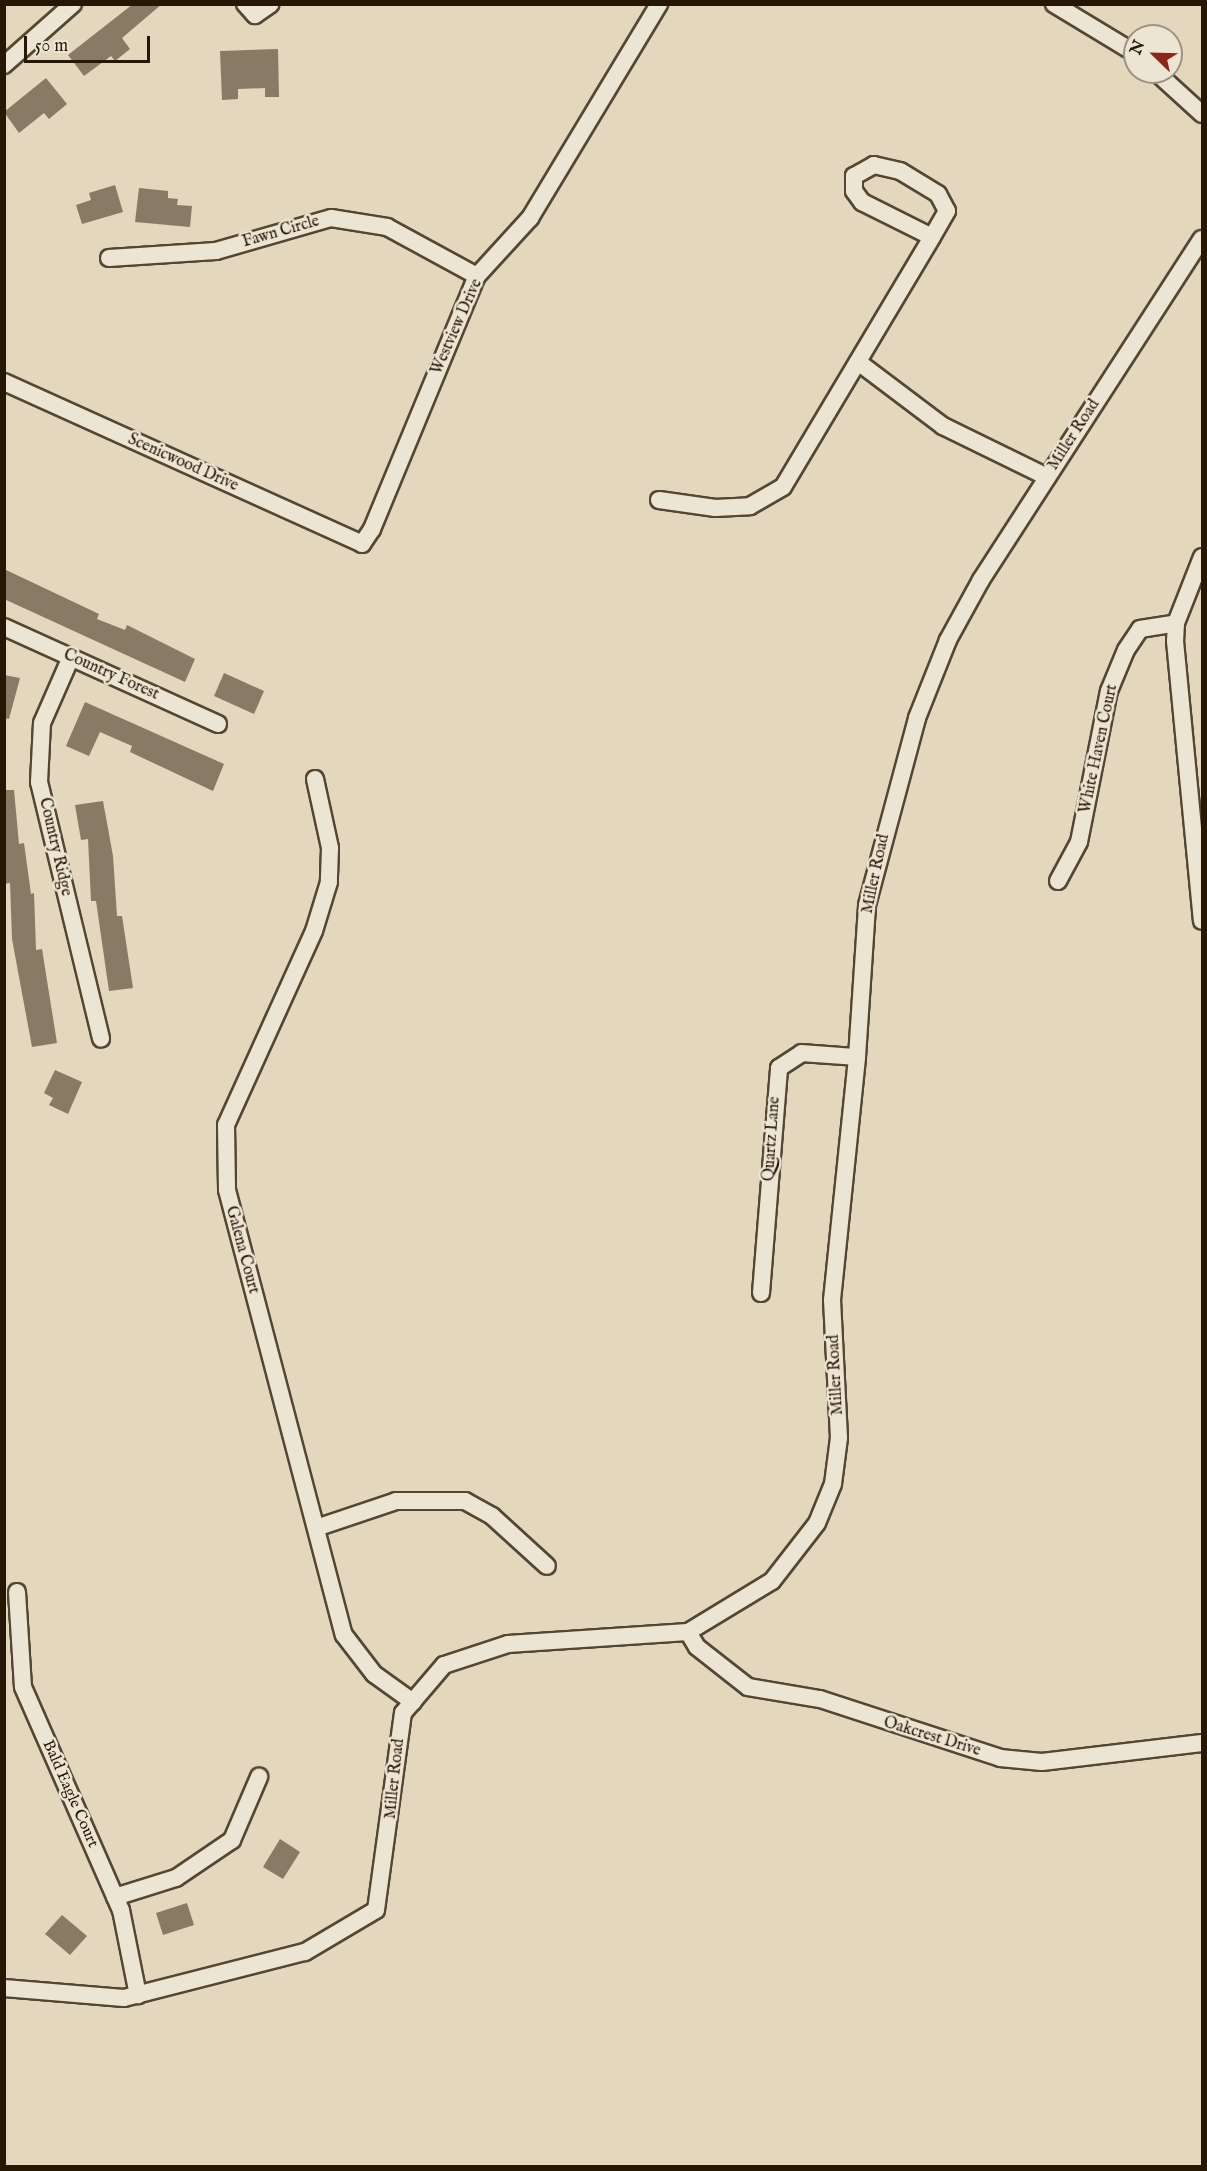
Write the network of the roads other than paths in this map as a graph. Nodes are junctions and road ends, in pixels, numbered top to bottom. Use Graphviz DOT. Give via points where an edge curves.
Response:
graph roads {
  1 [pos="73,4"];
  2 [pos="245,4"];
  3 [pos="272,4"];
  4 [pos="659,4"];
  5 [pos="1054,4"];
  6 [pos="1123,46"];
  7 [pos="4,65"];
  8 [pos="1169,84"];
  9 [pos="1203,114"];
  10 [pos="932,237"];
  11 [pos="1203,239"];
  12 [pos="109,258"];
  13 [pos="477,276"];
  14 [pos="858,362"];
  15 [pos="4,382"];
  16 [pos="1047,477"];
  17 [pos="658,500"];
  18 [pos="362,544"];
  19 [pos="1203,557"];
  20 [pos="1176,623"];
  21 [pos="4,627"];
  22 [pos="70,657"];
  23 [pos="218,724"];
  24 [pos="315,779"];
  25 [pos="1058,880"];
  26 [pos="1203,921"];
  27 [pos="101,1040"];
  28 [pos="857,1057"];
  29 [pos="761,1293"];
  30 [pos="316,1528"];
  31 [pos="547,1566"];
  32 [pos="17,1592"];
  33 [pos="688,1632"];
  34 [pos="413,1702"];
  35 [pos="1203,1743"];
  36 [pos="259,1777"];
  37 [pos="115,1897"];
  38 [pos="4,1988"];
  39 [pos="138,1995"];
  1 -- 7 [label="street"];
  2 -- 3 [label="street" via="255,15"];
  4 -- 13 [label="street, Westview Drive" via="530,218"];
  5 -- 6 [label="street"];
  8 -- 9 [label="street"];
  10 -- 10 [label="street" via="947,211 938,194 900,171 874,165 854,176 854,191 862,202"];
  10 -- 14 [label="street"];
  11 -- 16 [label="street, Miller Road"];
  12 -- 13 [label="street, Fawn Circle" via="216,250 331,218 387,227"];
  13 -- 18 [label="street, Westview Drive" via="372,529"];
  14 -- 16 [label="street" via="943,426"];
  14 -- 17 [label="street" via="783,487 750,507"];
  15 -- 18 [label="street, Scenicwood Drive"];
  16 -- 28 [label="street, Miller Road" via="948,640 917,718 867,905"];
  19 -- 20 [label="street"];
  20 -- 25 [label="street, White Haven Court" via="1140,629 1126,650 1109,691 1078,842"];
  20 -- 26 [label="street"];
  21 -- 22 [label="street, Country Forest"];
  22 -- 23 [label="street, Country Forest"];
  22 -- 27 [label="street, Country Ridge" via="42,723 39,782"];
  24 -- 30 [label="street, Galena Court" via="330,848 329,882 314,931 226,1125 226,1136 227,1190"];
  28 -- 29 [label="street, Quartz Lane" via="801,1053 779,1068"];
  28 -- 33 [label="street, Miller Road" via="832,1300 839,1438 833,1484 817,1523 772,1581"];
  30 -- 31 [label="street" via="396,1501 465,1502 492,1516"];
  30 -- 34 [label="street, Galena Court" via="344,1635 374,1674"];
  32 -- 37 [label="street, Bald Eagle Court" via="23,1687"];
  33 -- 34 [label="street, Miller Road" via="508,1644 444,1665"];
  33 -- 35 [label="street, Oakcrest Drive" via="697,1647 748,1687 820,1699 1000,1758 1042,1762"];
  34 -- 39 [label="street, Miller Road" via="403,1713 394,1762 393,1810 376,1910 306,1952"];
  36 -- 37 [label="street" via="232,1840 176,1878"];
  37 -- 39 [label="street, Bald Eagle Court"];
  38 -- 39 [label="street, Miller Road" via="124,1998"];
}
